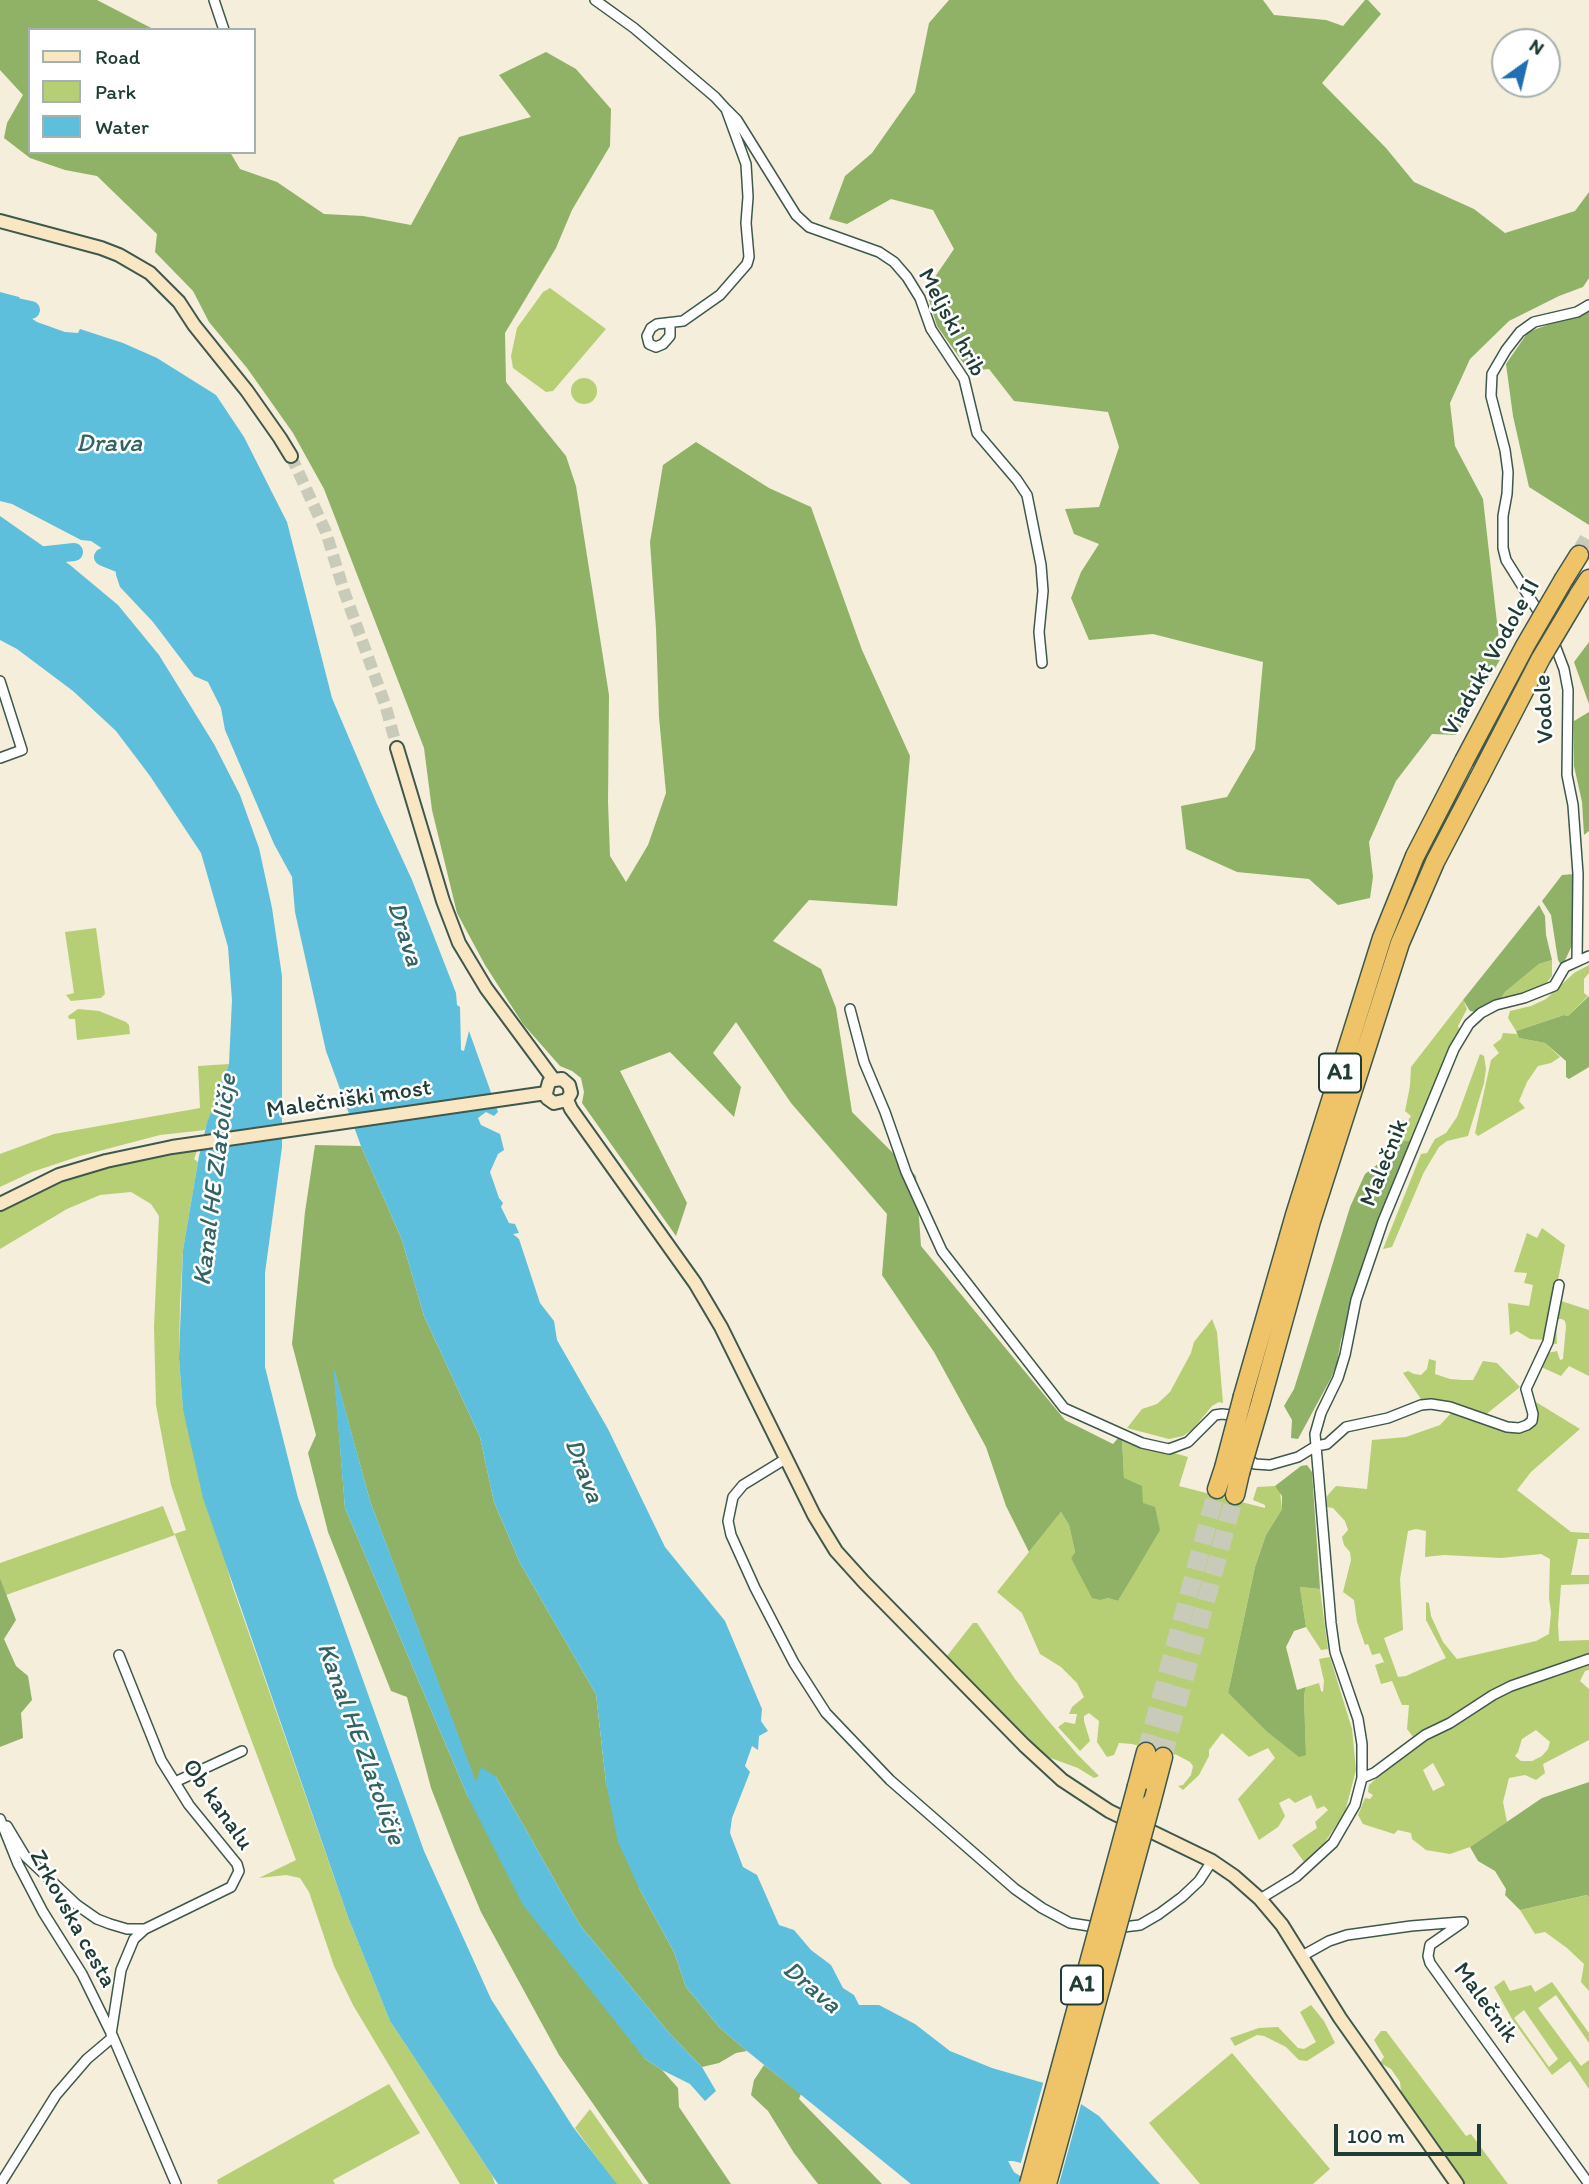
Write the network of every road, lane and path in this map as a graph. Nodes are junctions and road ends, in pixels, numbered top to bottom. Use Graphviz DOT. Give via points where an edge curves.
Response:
graph roads {
  1 [pos="214,0"];
  2 [pos="595,0"];
  3 [pos="222,28"];
  4 [pos="726,109"];
  5 [pos="0,221"];
  6 [pos="1589,305"];
  7 [pos="670,324"];
  8 [pos="291,456"];
  9 [pos="1579,555"];
  10 [pos="1589,579"];
  11 [pos="1042,663"];
  12 [pos="0,681"];
  13 [pos="397,748"];
  14 [pos="0,758"];
  15 [pos="1589,956"];
  16 [pos="1577,961"];
  17 [pos="850,1009"];
  18 [pos="554,1080"];
  19 [pos="539,1094"];
  20 [pos="568,1100"];
  21 [pos="0,1204"];
  22 [pos="1559,1285"];
  23 [pos="1252,1398"];
  24 [pos="1315,1446"];
  25 [pos="787,1458"];
  26 [pos="1232,1471"];
  27 [pos="1217,1489"];
  28 [pos="1235,1495"];
  29 [pos="119,1655"];
  30 [pos="1589,1659"];
  31 [pos="242,1751"];
  32 [pos="1146,1752"];
  33 [pos="1163,1757"];
  34 [pos="1362,1778"];
  35 [pos="175,1782"];
  36 [pos="0,1817"];
  37 [pos="1212,1861"];
  38 [pos="1260,1899"];
  39 [pos="145,1929"];
  40 [pos="1302,1956"];
  41 [pos="112,2035"];
  42 [pos="1,2183"];
  43 [pos="176,2184"];
  44 [pos="1029,2184"];
  45 [pos="1047,2184"];
  46 [pos="1457,2184"];
  47 [pos="1589,2184"];
  1 -- 3 [label="street"];
  2 -- 4 [label="street, Meljski hrib" via="634,27"];
  4 -- 7 [label="street, Meljski hrib" via="746,164 749,257 720,295 683,321"];
  4 -- 11 [label="street, Meljski hrib" via="796,215 809,227 879,252 894,262 920,298 931,329 964,379 977,433 1027,495 1042,578"];
  5 -- 8 [label="street" via="119,255 163,284 267,417"];
  6 -- 16 [label="street, Vodole" via="1534,322 1520,332 1492,374 1490,396 1508,472 1503,516 1506,560 1548,627 1568,690 1567,775 1578,874"];
  9 -- 23 [label="highway, Viadukt Vodole II / A1, bridge" via="1525,646 1415,856 1382,937 1295,1215"];
  10 -- 23 [label="highway, Viadukt Vodole II / A1, bridge" via="1541,658 1435,862 1400,943"];
  12 -- 14 [label="street" via="22,750"];
  13 -- 18 [label="street" via="459,943"];
  15 -- 16 [label="street"];
  16 -- 24 [label="street, Malečnik" via="1565,967 1554,985 1481,1013 1461,1036 1383,1221 1356,1300 1338,1378 1321,1413"];
  17 -- 24 [label="street" via="864,1062 942,1251 1064,1408 1142,1443 1168,1449 1188,1441 1214,1415 1240,1416 1247,1419 1248,1426 1243,1451 1255,1464 1298,1457"];
  18 -- 19 [label="street"];
  18 -- 20 [label="street" via="569,1085"];
  19 -- 20 [label="street" via="554,1103"];
  19 -- 21 [label="street, Malečniški most" via="172,1147 59,1175"];
  20 -- 25 [label="street" via="695,1283 747,1374"];
  22 -- 24 [label="street" via="1548,1342 1526,1389 1533,1414 1527,1425 1507,1427 1431,1404 1346,1427 1326,1444"];
  23 -- 26 [label="highway, A1, bridge"];
  24 -- 34 [label="street, Malečnik" via="1335,1652 1358,1719"];
  25 -- 37 [label="street" via="836,1550 1033,1753 1100,1806"];
  25 -- 37 [label="street" via="743,1485 733,1497 728,1521 731,1535 794,1663 826,1713 890,1780 1015,1889 1070,1923 1109,1929 1140,1925 1182,1898"];
  26 -- 27 [label="highway, A1"];
  26 -- 28 [label="highway, A1"];
  29 -- 35 [label="street, Ob kanalu" via="161,1760"];
  30 -- 34 [label="street" via="1493,1695"];
  31 -- 35 [label="street"];
  32 -- 44 [label="highway, A1, bridge"];
  33 -- 45 [label="highway, A1, bridge"];
  34 -- 38 [label="street, Malečnik" via="1355,1805 1333,1843 1296,1877"];
  35 -- 39 [label="street, Ob kanalu" via="239,1871 231,1887"];
  36 -- 39 [label="street" via="25,1857 77,1905 110,1924"];
  36 -- 41 [label="street, Zrkovska cesta" via="24,1876 82,1973"];
  37 -- 38 [label="street"];
  38 -- 40 [label="street"];
  39 -- 41 [label="street" via="134,1939 121,1970"];
  40 -- 46 [label="street"];
  40 -- 47 [label="street, Malečnik" via="1347,1935 1463,1922 1430,1945 1430,1963"];
  41 -- 42 [label="street" via="56,2095"];
  41 -- 43 [label="street, Zrkovska cesta"];
}
